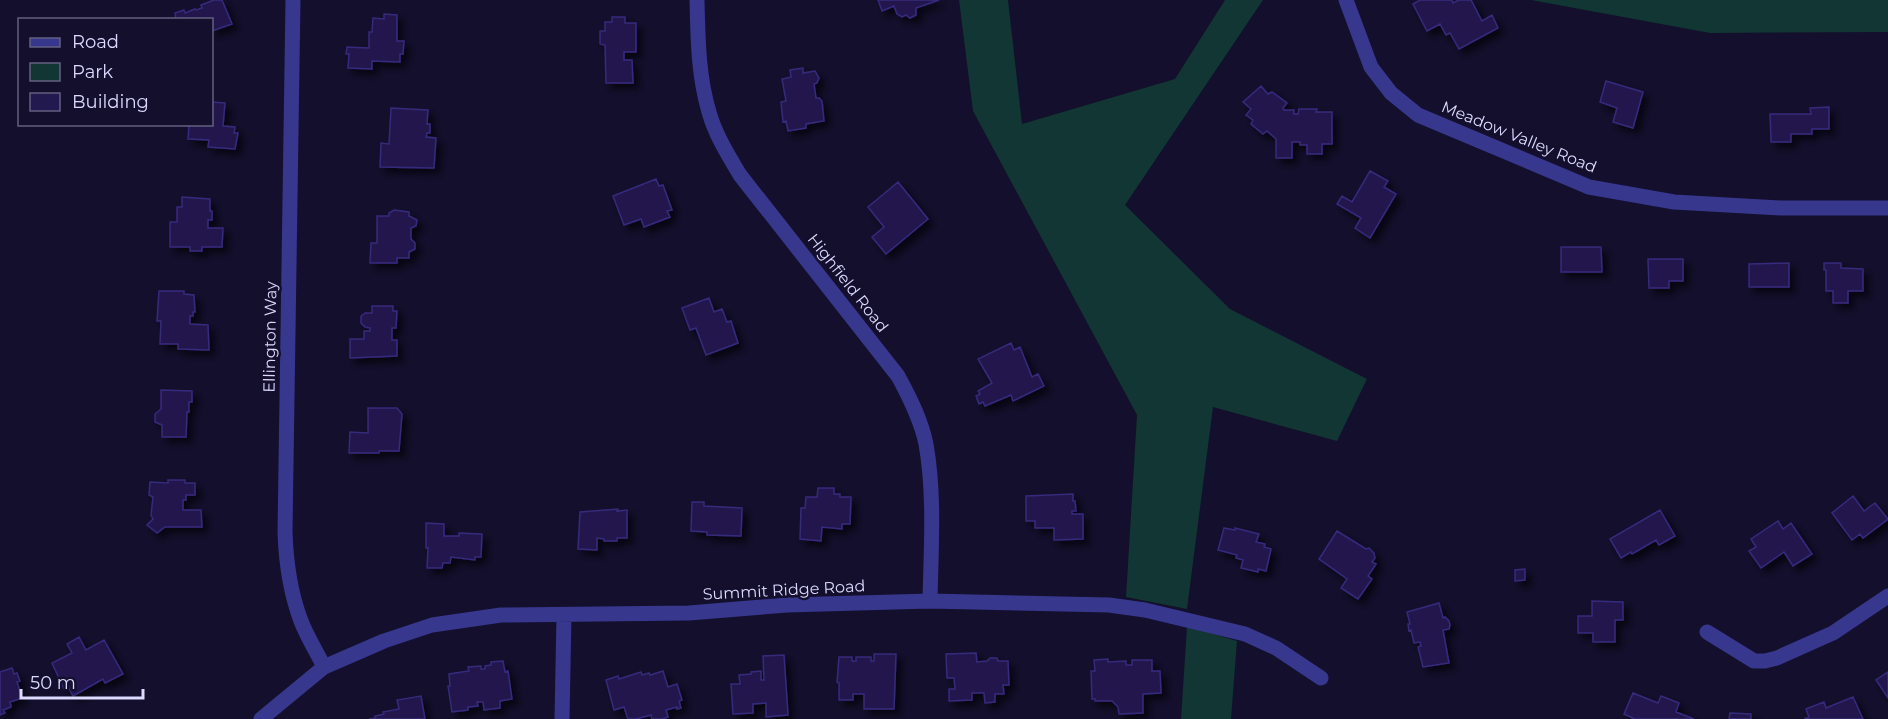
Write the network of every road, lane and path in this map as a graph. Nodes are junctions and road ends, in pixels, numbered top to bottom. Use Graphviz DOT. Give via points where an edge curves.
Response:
graph roads {
  1 [pos="293,0"];
  2 [pos="697,0"];
  3 [pos="1346,0"];
  4 [pos="1888,208"];
  5 [pos="1888,596"];
  6 [pos="930,601"];
  7 [pos="564,615"];
  8 [pos="1707,632"];
  9 [pos="324,667"];
  10 [pos="1321,678"];
  11 [pos="261,719"];
  12 [pos="562,719"];
  1 -- 9 [label="street, Ellington Way" via="286,562 301,622"];
  2 -- 6 [label="street, Highfield Road" via="699,64 709,113 724,149 740,175 898,376 914,406 930,474"];
  3 -- 4 [label="street, Meadow Valley Road" via="1371,67 1391,93 1418,115 1589,187 1674,202"];
  5 -- 8 [label="street" via="1833,633 1765,661 1754,662"];
  6 -- 7 [label="street, Summit Ridge Road" via="787,605 689,614"];
  6 -- 10 [label="street, Summit Ridge Road" via="1109,605 1145,610 1245,634 1276,648"];
  7 -- 9 [label="street, Summit Ridge Road" via="501,615 432,625"];
  7 -- 12 [label="street"];
  9 -- 11 [label="street, Summit Ridge Road"];
}
